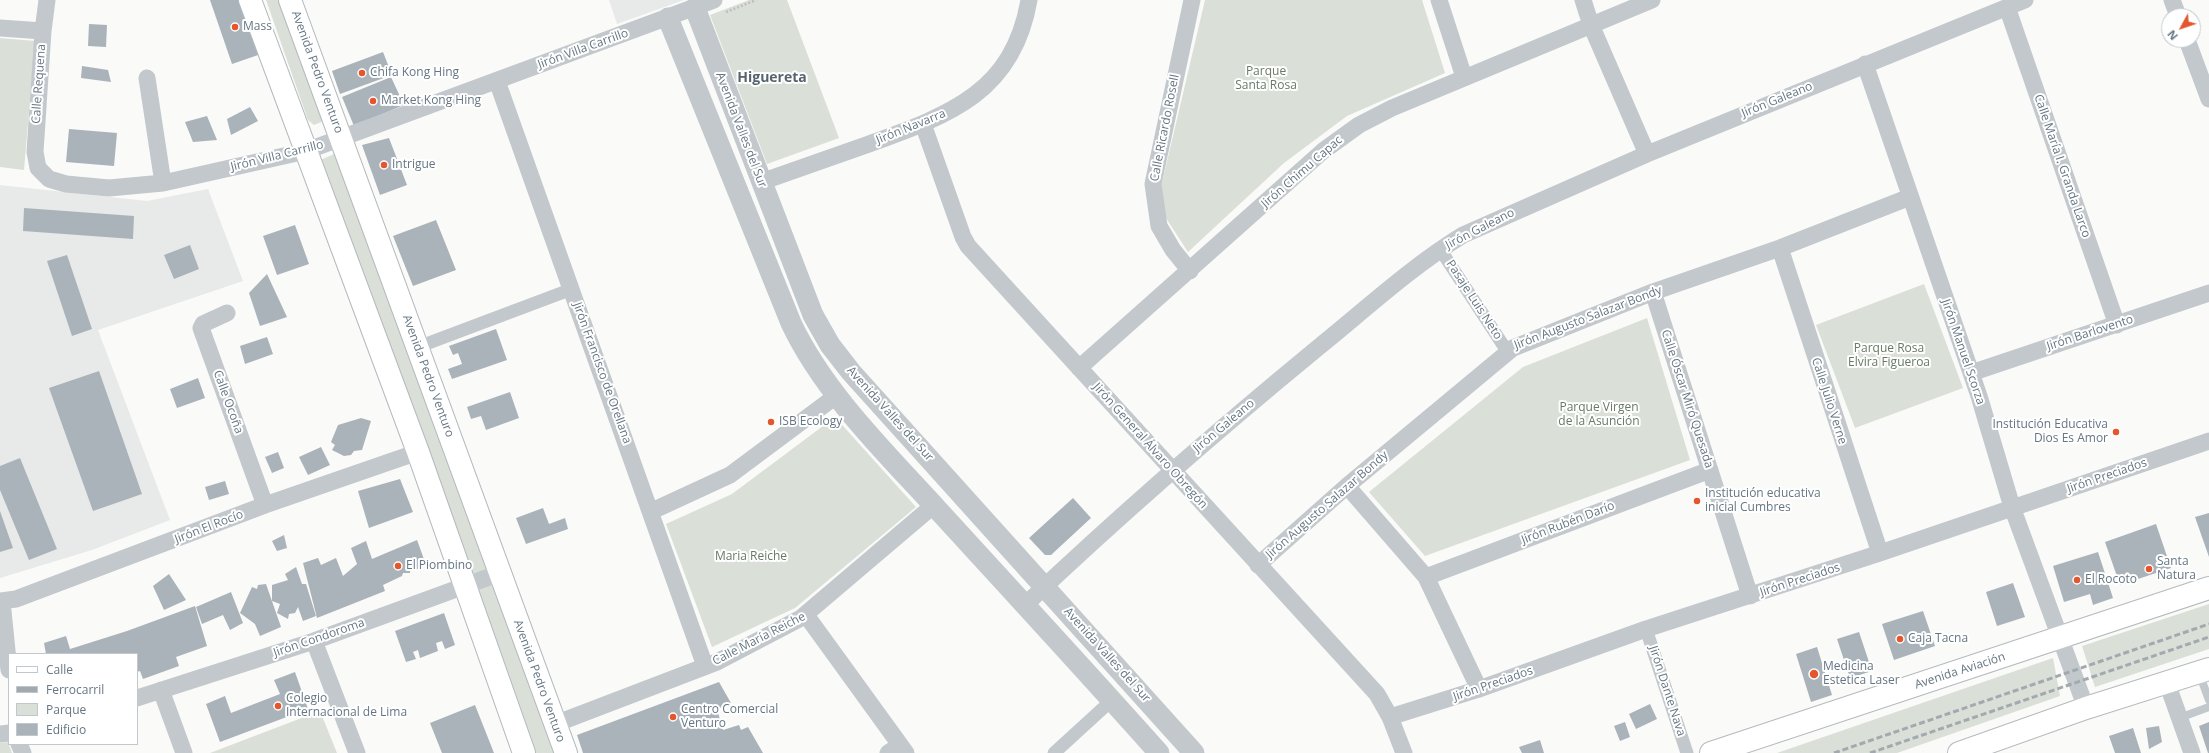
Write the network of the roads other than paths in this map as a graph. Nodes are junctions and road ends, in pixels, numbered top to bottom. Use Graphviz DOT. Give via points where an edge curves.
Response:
graph roads {
  1 [pos="47,0"];
  2 [pos="250,0"];
  3 [pos="290,0"];
  4 [pos="714,0"];
  5 [pos="1029,0"];
  6 [pos="1192,0"];
  7 [pos="1438,0"];
  8 [pos="1583,0"];
  9 [pos="1652,0"];
  10 [pos="2025,0"];
  11 [pos="695,8"];
  12 [pos="2007,8"];
  13 [pos="668,18"];
  14 [pos="1591,25"];
  15 [pos="0,28"];
  16 [pos="43,31"];
  17 [pos="2190,48"];
  18 [pos="1865,64"];
  19 [pos="1464,77"];
  20 [pos="147,78"];
  21 [pos="497,81"];
  22 [pos="2209,99"];
  23 [pos="923,124"];
  24 [pos="342,138"];
  25 [pos="306,151"];
  26 [pos="1647,154"];
  27 [pos="38,168"];
  28 [pos="761,182"];
  29 [pos="163,183"];
  30 [pos="1910,197"];
  31 [pos="1780,248"];
  32 [pos="1440,249"];
  33 [pos="1190,271"];
  34 [pos="572,288"];
  35 [pos="1653,292"];
  36 [pos="2209,293"];
  37 [pos="228,314"];
  38 [pos="2116,325"];
  39 [pos="418,347"];
  40 [pos="1507,351"];
  41 [pos="1079,368"];
  42 [pos="1971,373"];
  43 [pos="836,396"];
  44 [pos="2209,441"];
  45 [pos="418,452"];
  46 [pos="1710,470"];
  47 [pos="1173,471"];
  48 [pos="1347,486"];
  49 [pos="934,505"];
  50 [pos="265,506"];
  51 [pos="2012,507"];
  52 [pos="652,511"];
  53 [pos="1880,553"];
  54 [pos="1258,565"];
  55 [pos="500,573"];
  56 [pos="1426,577"];
  57 [pos="1045,586"];
  58 [pos="465,587"];
  59 [pos="2209,588"];
  60 [pos="1750,596"];
  61 [pos="1,601"];
  62 [pos="1025,605"];
  63 [pos="806,615"];
  64 [pos="1646,629"];
  65 [pos="2060,638"];
  66 [pos="314,641"];
  67 [pos="8,661"];
  68 [pos="705,666"];
  69 [pos="2204,670"];
  70 [pos="2167,683"];
  71 [pos="1479,689"];
  72 [pos="161,690"];
  73 [pos="138,698"];
  74 [pos="1112,700"];
  75 [pos="2209,700"];
  76 [pos="2209,707"];
  77 [pos="2086,708"];
  78 [pos="1390,717"];
  79 [pos="2179,718"];
  80 [pos="555,724"];
  81 [pos="898,750"];
  82 [pos="184,753"];
  83 [pos="357,753"];
  84 [pos="524,753"];
  85 [pos="566,753"];
  86 [pos="1054,753"];
  87 [pos="1159,753"];
  88 [pos="1194,753"];
  89 [pos="1404,753"];
  90 [pos="1688,753"];
  91 [pos="1711,753"];
  92 [pos="1959,753"];
  93 [pos="2192,753"];
  1 -- 16 [label="street, Calle Requena"];
  2 -- 25 [label="main road"];
  3 -- 24 [label="main road, Avenida Pedro Venturo"];
  4 -- 11 [label="street, Jirón Villa Carrillo"];
  5 -- 23 [label="street, Jirón Navarra" via="1025,25 1010,57 992,79 970,99"];
  6 -- 33 [label="street, Calle Ricardo Rosell" via="1153,184 1159,226 1173,250"];
  7 -- 19 [label="street"];
  8 -- 14 [label="street"];
  9 -- 14 [label="street, Jirón Chimu Capac"];
  10 -- 12 [label="street, Jirón Galeano"];
  11 -- 13 [label="street, Jirón Villa Carrillo"];
  11 -- 28 [label="street, Avenida Valles del Sur"];
  12 -- 18 [label="street, Jirón Galeano"];
  12 -- 38 [label="street, Calle María I. Granda Larco"];
  13 -- 21 [label="street, Jirón Villa Carrillo"];
  13 -- 43 [label="street, Avenida Valles del Sur" via="791,324 809,359"];
  14 -- 19 [label="street, Jirón Chimu Capac"];
  14 -- 26 [label="street"];
  15 -- 16 [label="street"];
  16 -- 27 [label="street, Calle Requena" via="35,152"];
  17 -- 22 [label="street"];
  18 -- 26 [label="street, Jirón Galeano"];
  18 -- 30 [label="street, Jirón Manuel Scorza"];
  19 -- 33 [label="street, Jirón Chimu Capac" via="1359,125 1323,151"];
  20 -- 29 [label="street"];
  21 -- 24 [label="street, Jirón Villa Carrillo"];
  21 -- 34 [label="street, Jirón Francisco de Orellana"];
  23 -- 28 [label="street, Jirón Navarra"];
  23 -- 41 [label="street, Jirón General Álvaro Obregón" via="968,246"];
  24 -- 25 [label="street, Jirón Villa Carrillo"];
  24 -- 39 [label="main road, Avenida Pedro Venturo"];
  25 -- 29 [label="street, Jirón Villa Carrillo"];
  25 -- 45 [label="main road"];
  26 -- 32 [label="street, Jirón Galeano" via="1484,224"];
  27 -- 29 [label="street, Jirón Villa Carrillo" via="49,179 66,184 108,188"];
  28 -- 57 [label="street, Avenida Valles del Sur" via="813,315 830,345 851,372"];
  30 -- 31 [label="street, Jirón Augusto Salazar Bondy"];
  30 -- 42 [label="street, Jirón Manuel Scorza"];
  31 -- 35 [label="street, Jirón Augusto Salazar Bondy"];
  31 -- 53 [label="street, Calle Julio Verne"];
  32 -- 40 [label="street, Pasaje Luis Neto"];
  32 -- 47 [label="street, Jirón Galeano" via="1398,281"];
  33 -- 41 [label="street, Jirón Chimu Capac"];
  34 -- 39 [label="street"];
  34 -- 52 [label="street, Jirón Francisco de Orellana"];
  35 -- 40 [label="street, Jirón Augusto Salazar Bondy"];
  35 -- 46 [label="street, Calle Óscar Miró Quesada"];
  36 -- 38 [label="street, Jirón Barlovento"];
  37 -- 50 [label="street, Calle Ocoña" via="203,324 201,328"];
  38 -- 42 [label="street, Jirón Barlovento"];
  39 -- 55 [label="main road, Avenida Pedro Venturo"];
  40 -- 48 [label="street, Jirón Augusto Salazar Bondy"];
  41 -- 47 [label="street, Jirón General Álvaro Obregón"];
  42 -- 51 [label="street, Jirón Manuel Scorza"];
  43 -- 49 [label="street, Avenida Valles del Sur"];
  43 -- 52 [label="street" via="730,475"];
  44 -- 51 [label="street, Jirón Preciados"];
  45 -- 50 [label="street, Jirón El Rocío"];
  45 -- 58 [label="main road"];
  46 -- 56 [label="street, Jirón Rubén Darío"];
  46 -- 60 [label="street, Calle Óscar Miró Quesada"];
  47 -- 54 [label="street, Jirón General Álvaro Obregón"];
  47 -- 57 [label="street, Jirón Galeano"];
  48 -- 54 [label="street, Jirón Augusto Salazar Bondy"];
  48 -- 56 [label="street"];
  49 -- 62 [label="street, Avenida Valles del Sur"];
  49 -- 63 [label="street, Calle María Reiche"];
  50 -- 61 [label="street, Jirón El Rocío" via="16,599"];
  51 -- 53 [label="street, Jirón Preciados"];
  51 -- 65 [label="street, Jirón Manuel Scorza"];
  52 -- 68 [label="street, Jirón Francisco de Orellana"];
  53 -- 60 [label="street, Jirón Preciados"];
  54 -- 78 [label="street, Jirón General Álvaro Obregón" via="1377,694"];
  55 -- 58 [label="street, Jirón Condoroma"];
  55 -- 80 [label="main road, Avenida Pedro Venturo"];
  56 -- 71 [label="street"];
  57 -- 62 [label="street, Jirón Galeano"];
  57 -- 88 [label="street, Avenida Valles del Sur"];
  58 -- 66 [label="street, Jirón Condoroma"];
  58 -- 84 [label="main road"];
  59 -- 65 [label="main road, Avenida Aviación"];
  60 -- 64 [label="street, Jirón Preciados"];
  61 -- 67 [label="street"];
  62 -- 74 [label="street, Avenida Valles del Sur"];
  63 -- 68 [label="street, Calle María Reiche"];
  63 -- 81 [label="street"];
  64 -- 71 [label="street, Jirón Preciados"];
  64 -- 90 [label="street, Jirón Dante Nava"];
  65 -- 77 [label="street, Jirón Manuel Scorza"];
  65 -- 91 [label="main road, Avenida Aviación"];
  66 -- 72 [label="street, Jirón Condoroma"];
  66 -- 83 [label="street"];
  68 -- 80 [label="street, Calle María Reiche"];
  69 -- 70 [label="main road"];
  69 -- 75 [label="lane"];
  70 -- 77 [label="main road"];
  70 -- 79 [label="street"];
  71 -- 78 [label="street, Jirón Preciados"];
  72 -- 73 [label="street, Jirón Condoroma"];
  72 -- 82 [label="street"];
  74 -- 86 [label="street"];
  74 -- 87 [label="street, Avenida Valles del Sur"];
  76 -- 79 [label="lane"];
  77 -- 92 [label="main road"];
  78 -- 89 [label="street, Jirón General Álvaro Obregón"];
  79 -- 93 [label="street"];
  80 -- 85 [label="main road, Avenida Pedro Venturo"];
}
